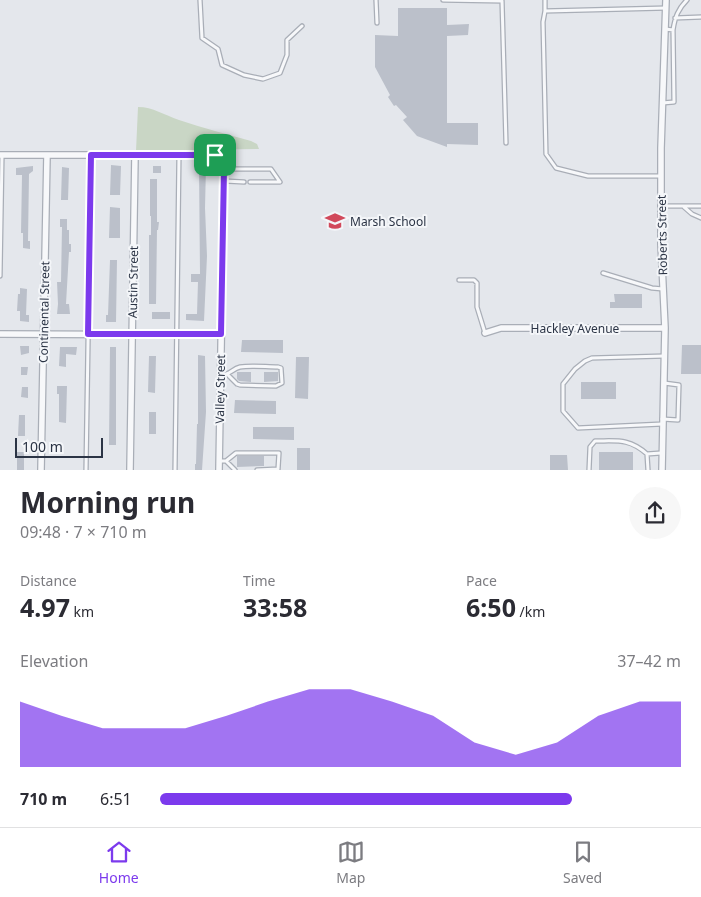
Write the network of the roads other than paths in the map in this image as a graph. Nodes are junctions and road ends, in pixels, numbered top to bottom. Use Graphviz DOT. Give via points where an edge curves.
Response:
graph roads {
  1 [pos="200,0"];
  2 [pos="376,0"];
  3 [pos="443,0"];
  4 [pos="448,0"];
  5 [pos="477,0"];
  6 [pos="504,0"];
  7 [pos="545,0"];
  8 [pos="666,0"];
  9 [pos="687,0"];
  10 [pos="666,8"];
  11 [pos="545,11"];
  12 [pos="701,17"];
  13 [pos="675,18"];
  14 [pos="377,23"];
  15 [pos="302,26"];
  16 [pos="665,29"];
  17 [pos="673,30"];
  18 [pos="662,103"];
  19 [pos="506,143"];
  20 [pos="180,154"];
  21 [pos="1,155"];
  22 [pos="46,155"];
  23 [pos="91,155"];
  24 [pos="135,155"];
  25 [pos="224,169"];
  26 [pos="661,176"];
  27 [pos="224,181"];
  28 [pos="244,182"];
  29 [pos="250,182"];
  30 [pos="661,206"];
  31 [pos="684,206"];
  32 [pos="701,206"];
  33 [pos="701,218"];
  34 [pos="602,272"];
  35 [pos="0,276"];
  36 [pos="459,280"];
  37 [pos="663,289"];
  38 [pos="665,328"];
  39 [pos="485,332"];
  40 [pos="0,334"];
  41 [pos="44,334"];
  42 [pos="88,334"];
  43 [pos="132,334"];
  44 [pos="177,334"];
  45 [pos="221,334"];
  46 [pos="664,356"];
  47 [pos="221,375"];
  48 [pos="228,375"];
  49 [pos="663,383"];
  50 [pos="662,421"];
  51 [pos="662,453"];
  52 [pos="647,454"];
  53 [pos="223,461"];
  54 [pos="42,470"];
  55 [pos="86,470"];
  56 [pos="130,470"];
  57 [pos="175,470"];
  58 [pos="219,470"];
  59 [pos="235,470"];
  60 [pos="257,470"];
  61 [pos="590,470"];
  62 [pos="648,470"];
  63 [pos="662,470"];
  1 -- 15 [label="lane" via="202,38 218,49 222,65 244,75 263,79 280,73 287,55 287,40"];
  2 -- 14 [label="lane"];
  3 -- 4 [label="lane"];
  4 -- 5 [label="lane"];
  5 -- 6 [label="lane"];
  6 -- 19 [label="lane"];
  7 -- 11 [label="lane"];
  8 -- 10 [label="street, Roberts Street"];
  9 -- 13 [label="lane"];
  10 -- 11 [label="lane"];
  10 -- 16 [label="street, Roberts Street"];
  11 -- 26 [label="lane" via="546,154 556,168 588,176"];
  12 -- 13 [label="lane"];
  13 -- 17 [label="lane"];
  16 -- 17 [label="lane"];
  16 -- 18 [label="street, Roberts Street"];
  17 -- 18 [label="lane" via="674,102"];
  18 -- 26 [label="street, Roberts Street"];
  20 -- 24 [label="street"];
  20 -- 25 [label="street, Valley Street" via="222,158"];
  20 -- 44 [label="lane"];
  21 -- 22 [label="street"];
  21 -- 35 [label="lane"];
  22 -- 23 [label="street"];
  22 -- 41 [label="street, Continental Street"];
  23 -- 24 [label="street"];
  23 -- 42 [label="lane"];
  24 -- 43 [label="street, Austin Street"];
  25 -- 27 [label="street, Valley Street"];
  25 -- 29 [label="lane" via="271,169 280,182"];
  26 -- 30 [label="street, Roberts Street"];
  27 -- 28 [label="lane"];
  27 -- 45 [label="street, Valley Street"];
  30 -- 31 [label="lane"];
  30 -- 37 [label="street, Roberts Street"];
  31 -- 32 [label="lane"];
  31 -- 33 [label="lane"];
  34 -- 37 [label="lane"];
  36 -- 39 [label="lane" via="477,283 477,307"];
  37 -- 38 [label="street, Roberts Street"];
  38 -- 39 [label="street, Hackley Avenue" via="501,328"];
  38 -- 46 [label="street, Roberts Street"];
  40 -- 41 [label="street"];
  41 -- 42 [label="street"];
  41 -- 54 [label="street, Continental Street"];
  42 -- 43 [label="street"];
  42 -- 55 [label="lane"];
  43 -- 44 [label="street"];
  43 -- 56 [label="street, Austin Street"];
  44 -- 45 [label="street"];
  44 -- 57 [label="lane"];
  45 -- 47 [label="street, Valley Street"];
  46 -- 49 [label="street, Roberts Street"];
  46 -- 50 [label="lane" via="592,358 575,369 563,384 563,411 578,428"];
  47 -- 48 [label="lane"];
  47 -- 53 [label="street, Valley Street"];
  48 -- 48 [label="lane" via="237,368 278,367 281,368 282,383 237,384"];
  49 -- 50 [label="street, Roberts Street"];
  49 -- 50 [label="lane" via="679,385 678,420"];
  50 -- 51 [label="street, Roberts Street"];
  51 -- 52 [label="lane"];
  51 -- 63 [label="street, Roberts Street"];
  52 -- 61 [label="lane" via="626,440 594,441 590,448"];
  52 -- 62 [label="lane"];
  53 -- 58 [label="street, Valley Street"];
  53 -- 59 [label="lane"];
  53 -- 60 [label="lane" via="236,453 278,453 278,469"];
}
